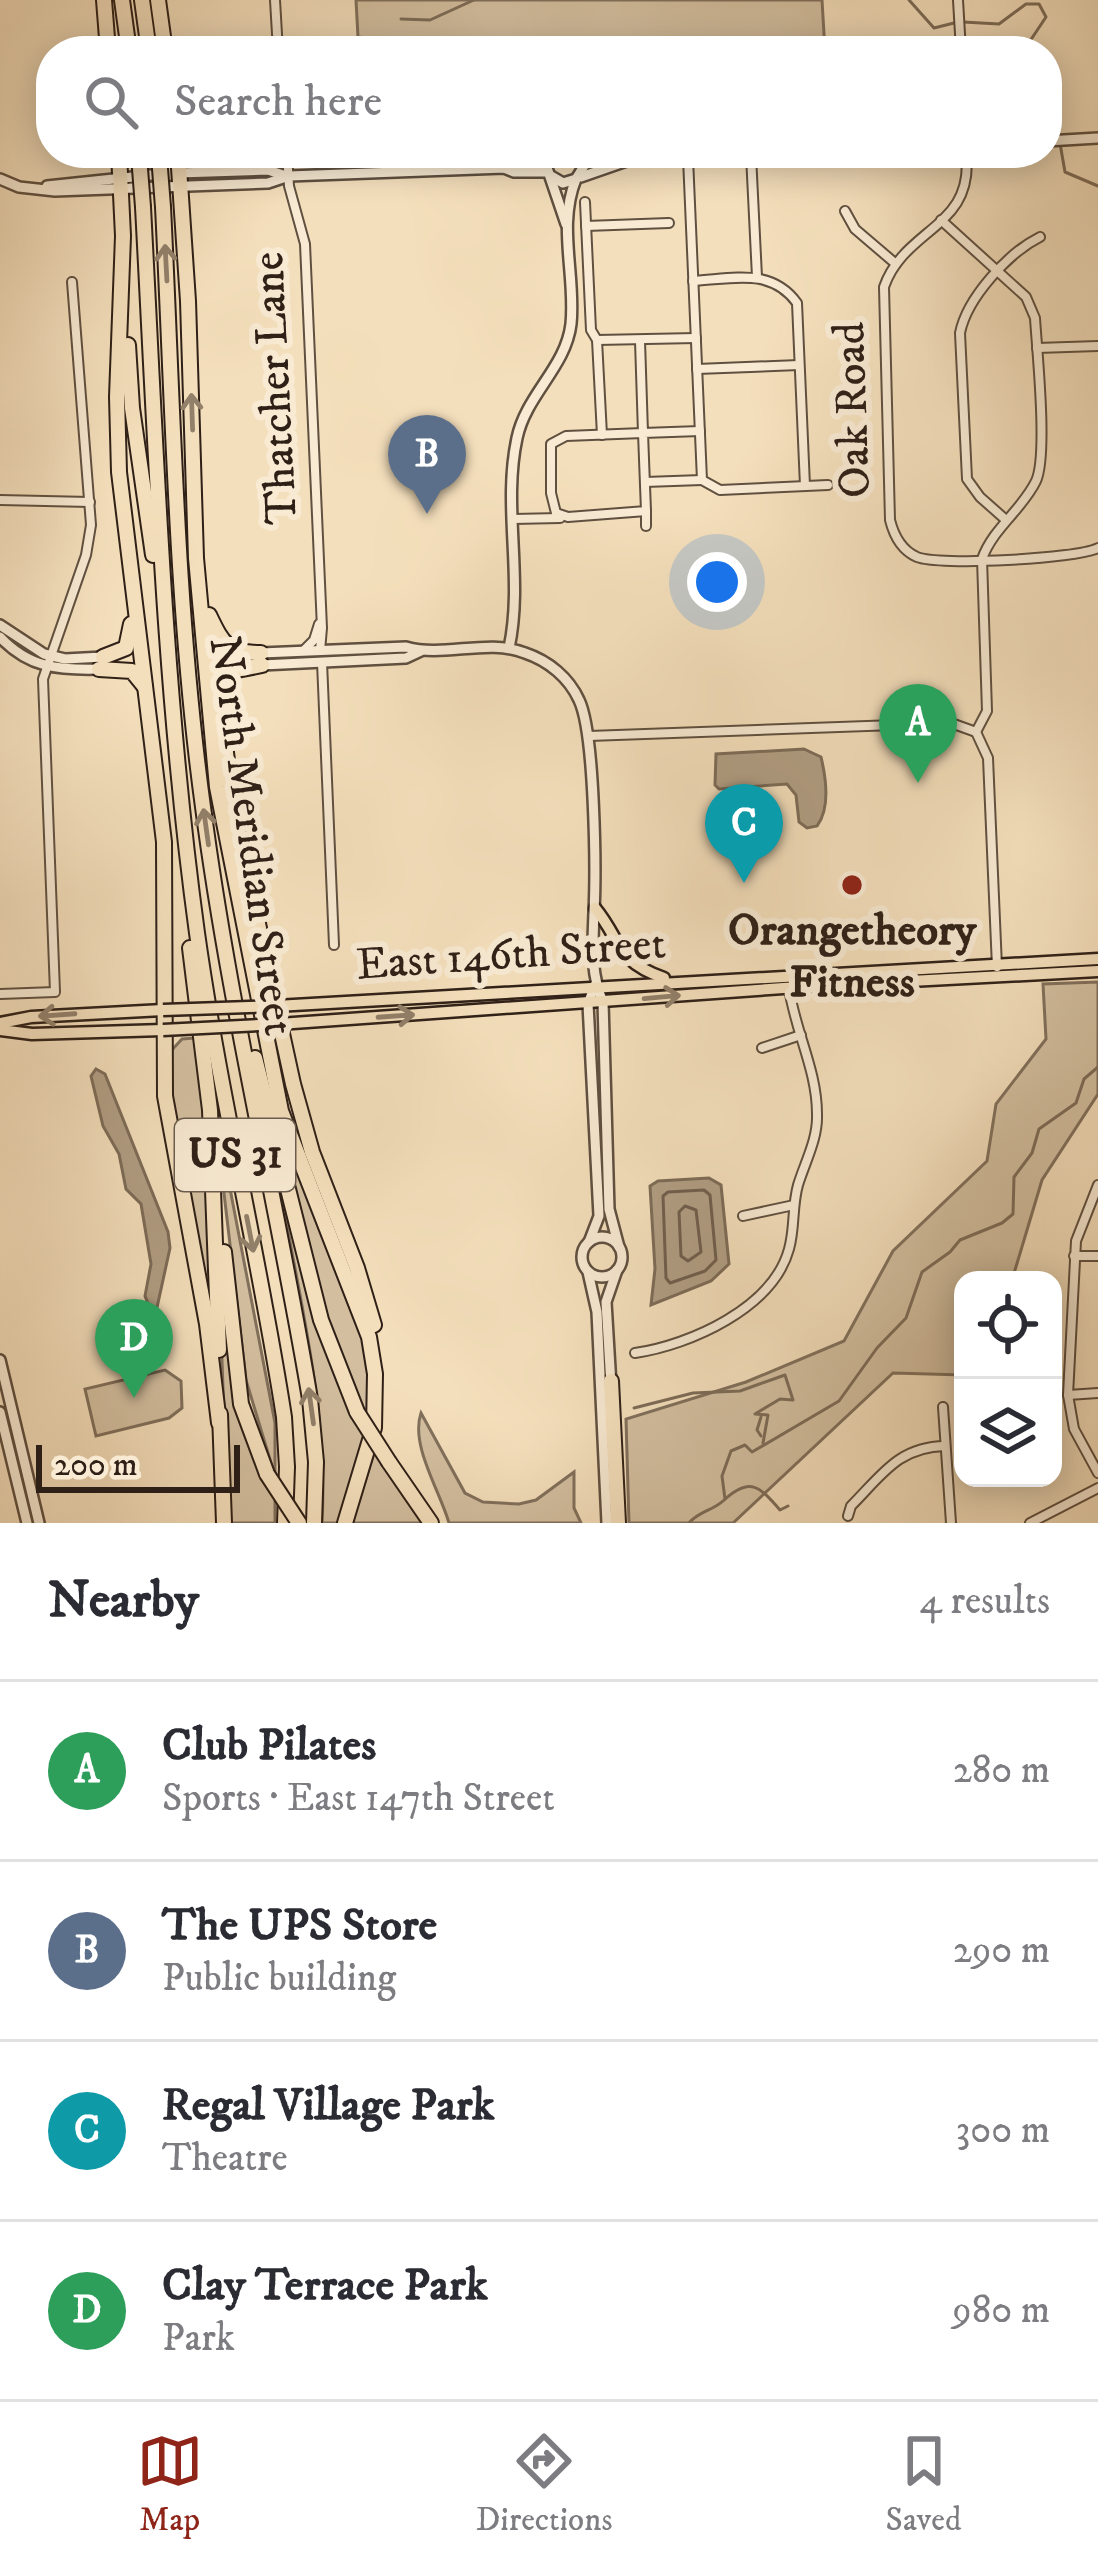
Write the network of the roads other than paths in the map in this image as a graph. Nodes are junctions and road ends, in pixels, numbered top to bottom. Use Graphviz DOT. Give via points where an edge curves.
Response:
graph roads {
  1 [pos="104,0"];
  2 [pos="122,0"];
  3 [pos="142,0"];
  4 [pos="158,0"];
  5 [pos="275,0"];
  6 [pos="958,0"];
  7 [pos="107,36"];
  8 [pos="127,36"];
  9 [pos="146,36"];
  10 [pos="163,36"];
  11 [pos="277,36"];
  12 [pos="960,36"];
  13 [pos="1098,139"];
  14 [pos="1062,141"];
  15 [pos="120,168"];
  16 [pos="140,168"];
  17 [pos="160,168"];
  18 [pos="180,168"];
  19 [pos="288,168"];
  20 [pos="504,168"];
  21 [pos="550,168"];
  22 [pos="583,168"];
  23 [pos="606,168"];
  24 [pos="688,168"];
  25 [pos="752,168"];
  26 [pos="967,168"];
  27 [pos="550,174"];
  28 [pos="289,176"];
  29 [pos="577,178"];
  30 [pos="3,180"];
  31 [pos="181,180"];
  32 [pos="121,182"];
  33 [pos="585,202"];
  34 [pos="844,211"];
  35 [pos="941,220"];
  36 [pos="669,223"];
  37 [pos="566,224"];
  38 [pos="586,226"];
  39 [pos="1040,237"];
  40 [pos="123,262"];
  41 [pos="896,264"];
  42 [pos="999,272"];
  43 [pos="757,277"];
  44 [pos="693,280"];
  45 [pos="72,282"];
  46 [pos="696,338"];
  47 [pos="597,340"];
  48 [pos="640,340"];
  49 [pos="1098,346"];
  50 [pos="1037,348"];
  51 [pos="800,365"];
  52 [pos="697,370"];
  53 [pos="700,431"];
  54 [pos="644,434"];
  55 [pos="602,435"];
  56 [pos="194,458"];
  57 [pos="702,480"];
  58 [pos="645,482"];
  59 [pos="828,485"];
  60 [pos="805,486"];
  61 [pos="0,500"];
  62 [pos="90,502"];
  63 [pos="646,511"];
  64 [pos="568,517"];
  65 [pos="514,519"];
  66 [pos="1006,520"];
  67 [pos="646,526"];
  68 [pos="1098,548"];
  69 [pos="982,559"];
  70 [pos="129,571"];
  71 [pos="209,615"];
  72 [pos="319,622"];
  73 [pos="0,625"];
  74 [pos="0,637"];
  75 [pos="509,648"];
  76 [pos="304,650"];
  77 [pos="321,657"];
  78 [pos="262,658"];
  79 [pos="48,661"];
  80 [pos="101,663"];
  81 [pos="170,694"];
  82 [pos="150,706"];
  83 [pos="976,732"];
  84 [pos="589,736"];
  85 [pos="224,750"];
  86 [pos="180,786"];
  87 [pos="595,908"];
  88 [pos="224,943"];
  89 [pos="334,945"];
  90 [pos="1098,958"];
  91 [pos="997,969"];
  92 [pos="1098,971"];
  93 [pos="673,981"];
  94 [pos="789,981"];
  95 [pos="595,985"];
  96 [pos="0,994"];
  97 [pos="603,1002"];
  98 [pos="589,1004"];
  99 [pos="276,1006"];
  100 [pos="163,1010"];
  101 [pos="279,1024"];
  102 [pos="0,1026"];
  103 [pos="163,1030"];
  104 [pos="801,1034"];
  105 [pos="762,1048"];
  106 [pos="212,1152"];
  107 [pos="1098,1185"];
  108 [pos="794,1205"];
  109 [pos="743,1216"];
  110 [pos="589,1242"];
  111 [pos="619,1246"];
  112 [pos="1074,1256"];
  113 [pos="1098,1256"];
  114 [pos="617,1270"];
  115 [pos="588,1272"];
  116 [pos="635,1353"];
  117 [pos="0,1360"];
  118 [pos="611,1381"];
  119 [pos="1098,1393"];
  120 [pos="1067,1395"];
  121 [pos="943,1407"];
  122 [pos="0,1412"];
  123 [pos="219,1423"];
  124 [pos="374,1428"];
  125 [pos="945,1447"];
  126 [pos="1098,1473"];
  127 [pos="1098,1488"];
  128 [pos="848,1516"];
  129 [pos="612,1517"];
  130 [pos="223,1519"];
  131 [pos="26,1523"];
  132 [pos="39,1523"];
  133 [pos="285,1523"];
  134 [pos="299,1523"];
  135 [pos="314,1523"];
  136 [pos="345,1523"];
  137 [pos="431,1523"];
  138 [pos="951,1523"];
  139 [pos="1030,1523"];
  1 -- 7 [label="highway"];
  2 -- 8 [label="highway"];
  3 -- 9 [label="highway"];
  4 -- 10 [label="highway"];
  5 -- 11 [label="street"];
  6 -- 12 [label="street"];
  13 -- 14 [label="street"];
  15 -- 32 [label="highway"];
  16 -- 81 [label="highway, North Meridian Street / US 31, bridge"];
  88 -- 17 [label="highway, North Meridian Street / US 31, one-way, bridge" via="188,663"];
  18 -- 31 [label="highway"];
  19 -- 28 [label="street, Thatcher Lane"];
  20 -- 27 [label="street"];
  20 -- 28 [label="street"];
  21 -- 27 [label="street"];
  22 -- 29 [label="street"];
  23 -- 29 [label="street"];
  24 -- 44 [label="street"];
  25 -- 43 [label="street"];
  26 -- 35 [label="street, Oak Road" via="964,193"];
  27 -- 29 [label="street" via="563,183"];
  27 -- 37 [label="street"];
  28 -- 31 [label="street" via="268,183"];
  28 -- 72 [label="street, Thatcher Lane" via="304,244"];
  29 -- 37 [label="street"];
  30 -- 32 [label="street"];
  31 -- 32 [label="street"];
  56 -- 31 [label="highway, one-way"];
  32 -- 40 [label="highway"];
  33 -- 38 [label="street"];
  34 -- 41 [label="street"];
  35 -- 41 [label="street, Oak Road"];
  35 -- 42 [label="street"];
  36 -- 38 [label="street"];
  37 -- 65 [label="street" via="569,333 518,433"];
  38 -- 47 [label="street"];
  39 -- 42 [label="street"];
  40 -- 70 [label="highway" via="118,422"];
  40 -- 81 [label="highway" via="130,386"];
  41 -- 69 [label="street, Oak Road" via="882,305 891,526 916,556"];
  42 -- 50 [label="street" via="1030,304"];
  42 -- 66 [label="street" via="968,309 960,333 967,479"];
  43 -- 44 [label="street"];
  43 -- 51 [label="street" via="780,284 796,303"];
  44 -- 46 [label="street"];
  45 -- 62 [label="street"];
  46 -- 48 [label="street"];
  46 -- 52 [label="street"];
  47 -- 48 [label="street"];
  47 -- 55 [label="street"];
  48 -- 54 [label="street"];
  49 -- 50 [label="street"];
  50 -- 66 [label="street" via="1041,469"];
  51 -- 52 [label="street"];
  51 -- 60 [label="street"];
  52 -- 53 [label="street"];
  53 -- 54 [label="street"];
  53 -- 57 [label="street"];
  54 -- 55 [label="street"];
  54 -- 58 [label="street"];
  55 -- 64 [label="street" via="551,444 552,506"];
  56 -- 71 [label="highway"];
  56 -- 124 [label="highway" via="204,658 226,838 281,1111 367,1326"];
  57 -- 58 [label="street"];
  57 -- 60 [label="street" via="720,490"];
  58 -- 63 [label="street"];
  59 -- 60 [label="street"];
  61 -- 62 [label="street"];
  62 -- 79 [label="street" via="86,555"];
  63 -- 64 [label="street"];
  63 -- 67 [label="street"];
  64 -- 65 [label="street"];
  65 -- 75 [label="street" via="517,598"];
  66 -- 69 [label="street"];
  68 -- 69 [label="street, Oak Road"];
  69 -- 83 [label="street" via="987,711"];
  70 -- 80 [label="highway" via="130,640"];
  70 -- 82 [label="highway"];
  71 -- 78 [label="highway" via="230,650"];
  71 -- 85 [label="highway"];
  72 -- 76 [label="street"];
  72 -- 77 [label="street, Thatcher Lane"];
  73 -- 79 [label="street"];
  74 -- 79 [label="street" via="29,662"];
  75 -- 77 [label="street"];
  75 -- 84 [label="street" via="561,675 579,699"];
  76 -- 77 [label="street"];
  76 -- 78 [label="street"];
  77 -- 78 [label="street"];
  77 -- 89 [label="street, Thatcher Lane"];
  78 -- 85 [label="highway" via="224,680"];
  79 -- 80 [label="street"];
  79 -- 96 [label="street" via="55,992"];
  80 -- 82 [label="highway" via="132,671"];
  81 -- 86 [label="highway, North Meridian Street / US 31"];
  82 -- 100 [label="highway" via="164,842"];
  83 -- 84 [label="street" via="951,723"];
  83 -- 91 [label="street" via="988,758"];
  84 -- 87 [label="street"];
  85 -- 99 [label="highway"];
  86 -- 106 [label="highway"];
  86 -- 133 [label="highway, North Meridian Street / US 31, one-way" via="208,1003 282,1404"];
  87 -- 93 [label="main road" via="623,954"];
  87 -- 95 [label="street"];
  135 -- 88 [label="highway, North Meridian Street / US 31, one-way" via="310,1400"];
  88 -- 137 [label="highway, bridge" via="321,1319 357,1412"];
  90 -- 91 [label="main road, East 146th Street"];
  91 -- 92 [label="main road, East 146th Street"];
  91 -- 94 [label="main road, East 146th Street"];
  93 -- 94 [label="main road, East 146th Street"];
  93 -- 95 [label="main road, East 146th Street"];
  97 -- 94 [label="main road, East 146th Street, one-way"];
  94 -- 104 [label="street"];
  95 -- 97 [label="street"];
  95 -- 98 [label="street"];
  95 -- 99 [label="main road, East 146th Street"];
  97 -- 98 [label="main road, East 146th Street"];
  97 -- 111 [label="street" via="609,1209"];
  101 -- 98 [label="main road, East 146th Street, one-way"];
  98 -- 110 [label="street" via="599,1216"];
  99 -- 100 [label="main road, East 146th Street, bridge"];
  99 -- 101 [label="highway"];
  100 -- 102 [label="main road, East 146th Street, one-way"];
  100 -- 103 [label="highway"];
  101 -- 103 [label="main road, East 146th Street, bridge"];
  101 -- 124 [label="highway" via="304,1128 371,1312 380,1376"];
  102 -- 103 [label="main road, East 146th Street" via="46,1034"];
  103 -- 123 [label="highway" via="168,1120"];
  104 -- 105 [label="street"];
  104 -- 108 [label="street" via="818,1118"];
  106 -- 123 [label="highway"];
  106 -- 134 [label="highway, bridge" via="238,1387 267,1474"];
  107 -- 112 [label="street"];
  108 -- 109 [label="street"];
  108 -- 116 [label="street" via="788,1253 754,1299 718,1324"];
  110 -- 111 [label="street"];
  110 -- 115 [label="street" via="582,1257"];
  111 -- 114 [label="street"];
  112 -- 113 [label="street"];
  112 -- 120 [label="street"];
  114 -- 115 [label="street" via="603,1277"];
  114 -- 118 [label="street" via="605,1302"];
  115 -- 129 [label="street"];
  117 -- 132 [label="street"];
  118 -- 129 [label="highway"];
  119 -- 120 [label="street"];
  120 -- 126 [label="street" via="1074,1430"];
  121 -- 125 [label="street"];
  122 -- 131 [label="street"];
  123 -- 130 [label="highway"];
  124 -- 136 [label="highway"];
  125 -- 128 [label="street" via="916,1448 898,1459"];
  125 -- 138 [label="street"];
  127 -- 139 [label="street"];
}
